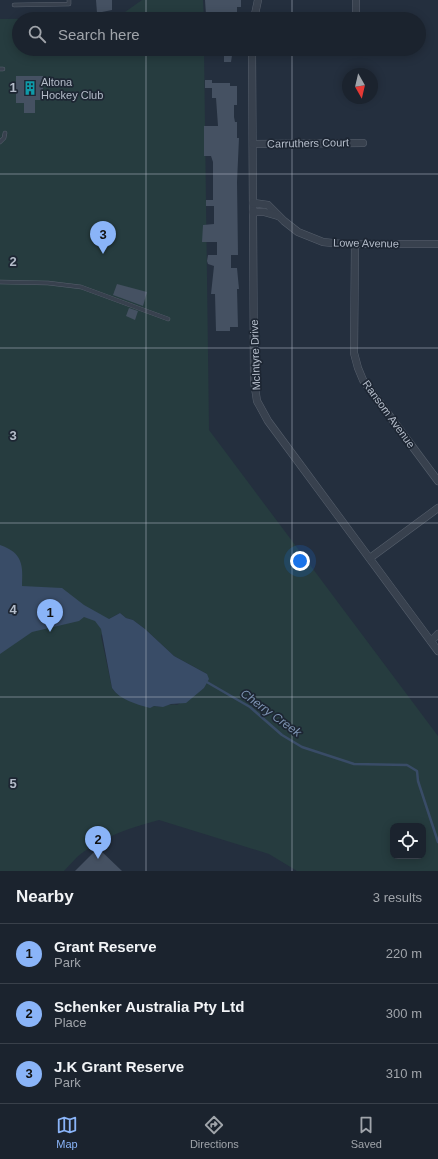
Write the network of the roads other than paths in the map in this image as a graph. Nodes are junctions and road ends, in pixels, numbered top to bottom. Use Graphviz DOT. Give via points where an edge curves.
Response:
graph roads {
  1 [pos="69,0"];
  2 [pos="258,0"];
  3 [pos="356,0"];
  4 [pos="14,5"];
  5 [pos="255,12"];
  6 [pos="356,12"];
  7 [pos="252,56"];
  8 [pos="5,133"];
  9 [pos="0,142"];
  10 [pos="363,143"];
  11 [pos="253,144"];
  12 [pos="253,204"];
  13 [pos="253,212"];
  14 [pos="278,216"];
  15 [pos="438,244"];
  16 [pos="355,245"];
  17 [pos="0,282"];
  18 [pos="168,319"];
  19 [pos="438,481"];
  20 [pos="438,508"];
  21 [pos="370,558"];
  22 [pos="438,634"];
  23 [pos="431,640"];
  24 [pos="438,651"];
  1 -- 4 [label="lane" via="69,4"];
  2 -- 5 [label="street"];
  3 -- 6 [label="street"];
  7 -- 11 [label="street, McIntyre Drive"];
  8 -- 9 [label="lane"];
  10 -- 11 [label="street, Carruthers Court"];
  11 -- 12 [label="street, McIntyre Drive"];
  12 -- 13 [label="street, McIntyre Drive"];
  12 -- 14 [label="street, Lowe Avenue" via="268,205"];
  13 -- 14 [label="street, Lowe Avenue"];
  13 -- 21 [label="street, McIntyre Drive" via="254,381 258,401 268,420"];
  14 -- 16 [label="street, Lowe Avenue" via="298,232 314,239 332,244"];
  15 -- 16 [label="street, Lowe Avenue"];
  16 -- 19 [label="street, Ransom Avenue" via="354,353 358,368 363,380"];
  17 -- 18 [label="lane" via="81,287"];
  20 -- 21 [label="street"];
  21 -- 23 [label="street, McIntyre Drive"];
  22 -- 23 [label="street"];
  23 -- 24 [label="street, McIntyre Drive"];
}
